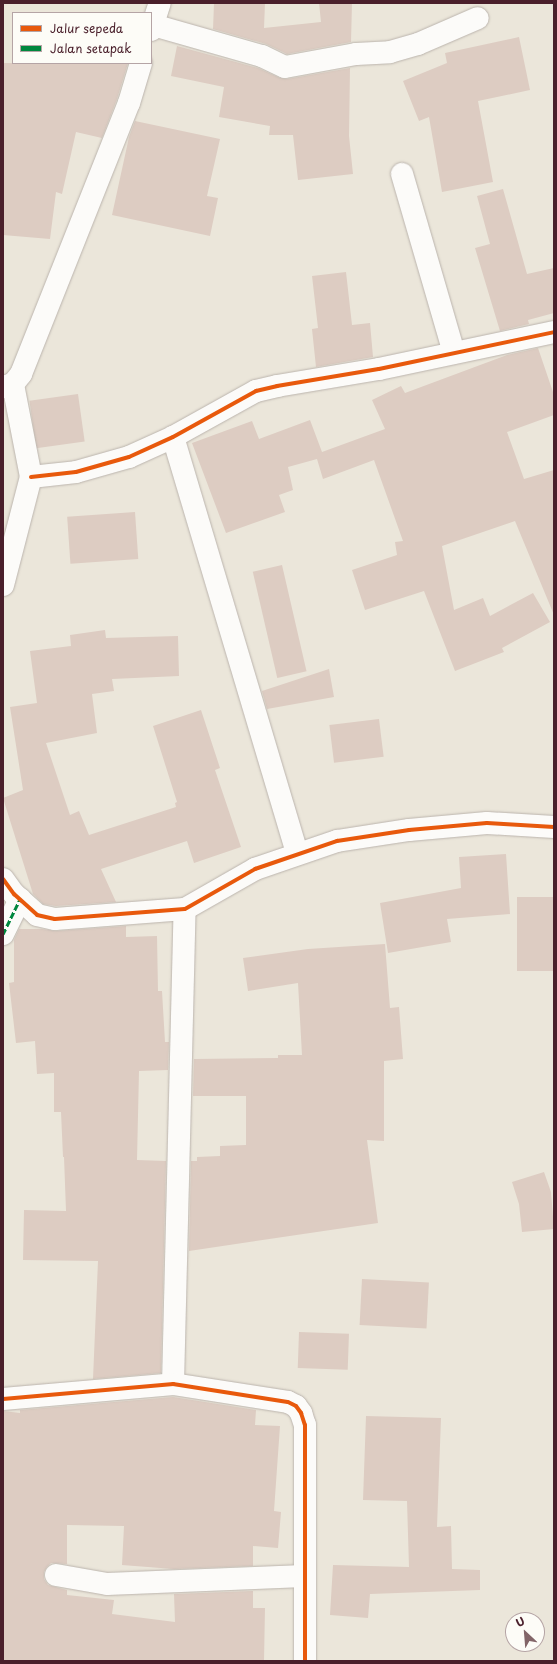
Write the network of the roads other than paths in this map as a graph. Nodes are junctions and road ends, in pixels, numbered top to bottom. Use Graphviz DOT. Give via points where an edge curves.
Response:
graph roads {
  1 [pos="160,3"];
  2 [pos="478,18"];
  3 [pos="152,28"];
  4 [pos="141,64"];
  5 [pos="402,174"];
  6 [pos="554,332"];
  7 [pos="454,353"];
  8 [pos="8,386"];
  9 [pos="173,437"];
  10 [pos="30,477"];
  11 [pos="3,585"];
  12 [pos="554,827"];
  13 [pos="296,854"];
  14 [pos="3,878"];
  15 [pos="20,899"];
  16 [pos="185,909"];
  17 [pos="3,934"];
  18 [pos="173,1384"];
  19 [pos="3,1399"];
  20 [pos="56,1575"];
  21 [pos="304,1576"];
  22 [pos="304,1661"];
  1 -- 3 [label="street"];
  2 -- 3 [label="street" via="418,44 390,52 356,54 285,67 262,56"];
  4 -- 8 [label="street" via="128,103 21,374"];
  5 -- 7 [label="street"];
  6 -- 7 [label="street"];
  7 -- 9 [label="street" via="256,391"];
  8 -- 10 [label="street"];
  9 -- 10 [label="street" via="129,456 76,472"];
  9 -- 13 [label="street"];
  10 -- 11 [label="street"];
  12 -- 13 [label="street" via="487,823 409,830 337,841"];
  13 -- 16 [label="street" via="255,869"];
  14 -- 15 [label="street"];
  15 -- 16 [label="street" via="37,915 55,919"];
  15 -- 17 [label="street"];
  16 -- 18 [label="street"];
  18 -- 19 [label="street"];
  18 -- 21 [label="street" via="288,1402 302,1413 305,1425"];
  20 -- 21 [label="street" via="107,1584"];
  21 -- 22 [label="street"];
}
